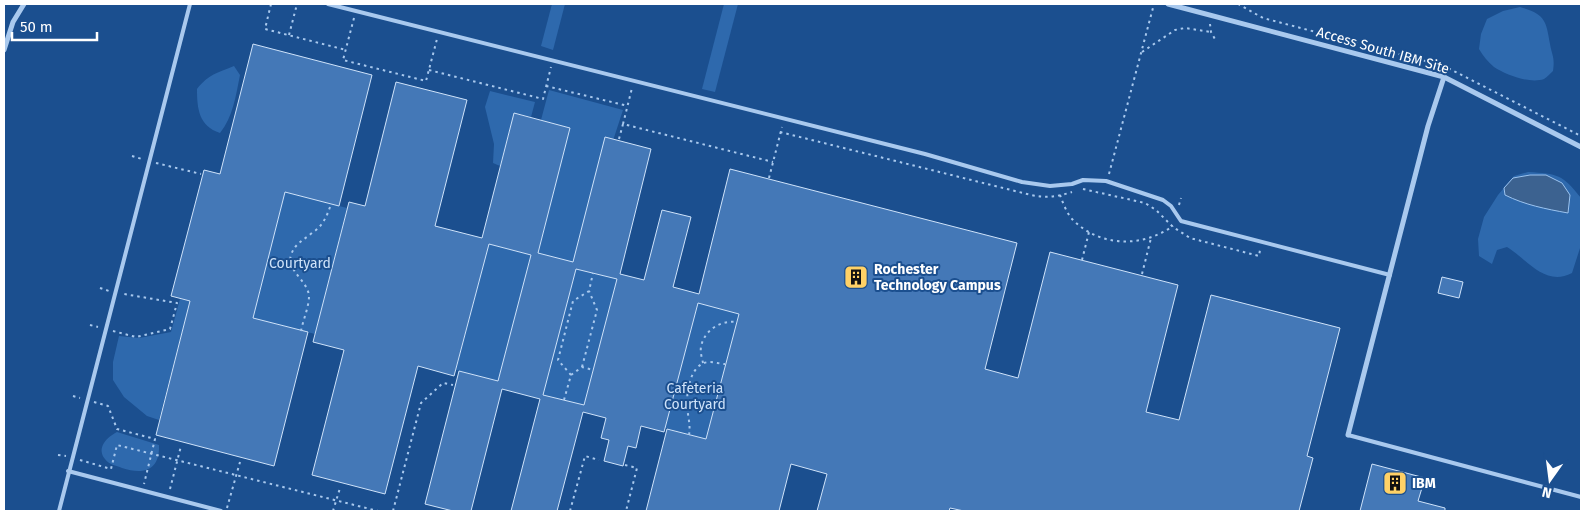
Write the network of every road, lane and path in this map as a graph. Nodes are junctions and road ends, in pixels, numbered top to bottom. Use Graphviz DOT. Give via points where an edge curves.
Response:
graph roads {
  1 [pos="24,4"];
  2 [pos="190,4"];
  3 [pos="271,4"];
  4 [pos="298,4"];
  5 [pos="328,4"];
  6 [pos="1154,4"];
  7 [pos="1168,4"];
  8 [pos="1238,4"];
  9 [pos="1184,6"];
  10 [pos="356,11"];
  11 [pos="1257,15"];
  12 [pos="438,31"];
  13 [pos="290,35"];
  14 [pos="1216,41"];
  15 [pos="4,50"];
  16 [pos="346,50"];
  17 [pos="1142,52"];
  18 [pos="552,60"];
  19 [pos="429,70"];
  20 [pos="1444,77"];
  21 [pos="634,81"];
  22 [pos="546,86"];
  23 [pos="628,106"];
  24 [pos="784,119"];
  25 [pos="623,124"];
  26 [pos="780,132"];
  27 [pos="619,139"];
  28 [pos="1581,147"];
  29 [pos="132,156"];
  30 [pos="149,161"];
  31 [pos="773,162"];
  32 [pos="201,174"];
  33 [pos="768,178"];
  34 [pos="1106,181"];
  35 [pos="1058,184"];
  36 [pos="1103,193"];
  37 [pos="1060,196"];
  38 [pos="1181,198"];
  39 [pos="331,204"];
  40 [pos="1176,214"];
  41 [pos="1173,226"];
  42 [pos="1089,232"];
  43 [pos="1151,238"];
  44 [pos="1263,242"];
  45 [pos="1082,260"];
  46 [pos="593,273"];
  47 [pos="1142,274"];
  48 [pos="1390,275"];
  49 [pos="100,288"];
  50 [pos="589,291"];
  51 [pos="116,292"];
  52 [pos="736,322"];
  53 [pos="90,325"];
  54 [pos="106,329"];
  55 [pos="301,330"];
  56 [pos="703,363"];
  57 [pos="725,364"];
  58 [pos="582,367"];
  59 [pos="594,370"];
  60 [pos="571,375"];
  61 [pos="453,385"];
  62 [pos="73,396"];
  63 [pos="87,400"];
  64 [pos="564,400"];
  65 [pos="689,435"];
  66 [pos="1348,435"];
  67 [pos="181,446"];
  68 [pos="151,454"];
  69 [pos="58,455"];
  70 [pos="72,458"];
  71 [pos="599,460"];
  72 [pos="177,461"];
  73 [pos="240,462"];
  74 [pos="625,465"];
  75 [pos="68,472"];
  76 [pos="236,476"];
  77 [pos="340,488"];
  78 [pos="142,491"];
  79 [pos="1581,497"];
  80 [pos="168,498"];
  81 [pos="336,501"];
  82 [pos="58,511"];
  83 [pos="221,511"];
  84 [pos="226,511"];
  85 [pos="333,511"];
  86 [pos="378,511"];
  87 [pos="393,511"];
  88 [pos="570,511"];
  89 [pos="626,511"];
  1 -- 15 [label="street" via="13,22"];
  2 -- 30 [label="lane"];
  3 -- 13 [label="path" via="265,29"];
  4 -- 13 [label="path"];
  5 -- 10 [label="lane"];
  6 -- 17 [label="path"];
  7 -- 9 [label="street, Access South IBM Site"];
  8 -- 11 [label="path"];
  9 -- 20 [label="street, Access South IBM Site"];
  10 -- 12 [label="lane"];
  10 -- 16 [label="path"];
  12 -- 18 [label="lane"];
  12 -- 19 [label="path"];
  13 -- 16 [label="path"];
  14 -- 17 [label="path" via="1211,32 1185,28 1175,30"];
  16 -- 19 [label="path" via="343,60 426,81"];
  17 -- 34 [label="path"];
  18 -- 21 [label="lane"];
  18 -- 22 [label="path"];
  19 -- 22 [label="path" via="543,99"];
  20 -- 28 [label="street, Access South IBM Site"];
  20 -- 48 [label="street" via="1428,126"];
  21 -- 23 [label="path"];
  21 -- 24 [label="lane"];
  22 -- 23 [label="path"];
  23 -- 25 [label="path"];
  24 -- 26 [label="path"];
  24 -- 35 [label="lane" via="1022,182 1046,186"];
  25 -- 27 [label="path"];
  25 -- 31 [label="path"];
  26 -- 31 [label="path"];
  26 -- 37 [label="path" via="1043,198"];
  29 -- 30 [label="path"];
  30 -- 32 [label="path"];
  30 -- 51 [label="lane"];
  31 -- 33 [label="path"];
  34 -- 35 [label="lane"];
  34 -- 36 [label="path"];
  34 -- 40 [label="lane" via="1163,200"];
  35 -- 37 [label="path"];
  36 -- 37 [label="path" via="1083,188"];
  36 -- 41 [label="path" via="1145,203"];
  37 -- 42 [label="path" via="1071,219"];
  38 -- 40 [label="path"];
  39 -- 55 [label="path" via="325,220 299,242 291,256 292,267 309,297"];
  40 -- 41 [label="path"];
  40 -- 44 [label="lane" via="1181,221"];
  41 -- 43 [label="path"];
  41 -- 44 [label="path" via="1190,238 1259,256"];
  42 -- 43 [label="path" via="1105,240 1129,243"];
  42 -- 45 [label="path"];
  43 -- 47 [label="path"];
  44 -- 48 [label="lane"];
  46 -- 50 [label="path"];
  48 -- 66 [label="street"];
  49 -- 51 [label="path"];
  50 -- 58 [label="path" via="597,310"];
  50 -- 60 [label="path" via="573,301 558,360"];
  51 -- 54 [label="lane"];
  51 -- 54 [label="path" via="177,302 170,329 136,337"];
  52 -- 56 [label="path" via="722,323 710,330 701,347"];
  53 -- 54 [label="path"];
  54 -- 63 [label="lane"];
  56 -- 57 [label="path"];
  56 -- 65 [label="path" via="693,373 690,382 687,404"];
  58 -- 59 [label="path"];
  58 -- 60 [label="path"];
  60 -- 64 [label="path"];
  61 -- 87 [label="path" via="443,382 421,402"];
  62 -- 63 [label="path"];
  63 -- 68 [label="path" via="108,406 117,430 155,439"];
  63 -- 70 [label="lane"];
  66 -- 79 [label="lane"];
  67 -- 72 [label="path"];
  68 -- 70 [label="path" via="117,445 111,469"];
  68 -- 72 [label="path"];
  68 -- 78 [label="path"];
  69 -- 70 [label="path"];
  70 -- 75 [label="lane"];
  71 -- 88 [label="path" via="584,456"];
  72 -- 76 [label="path"];
  72 -- 80 [label="path"];
  73 -- 76 [label="path"];
  74 -- 89 [label="path" via="636,468"];
  75 -- 78 [label="lane"];
  75 -- 82 [label="lane"];
  76 -- 81 [label="path"];
  76 -- 84 [label="path"];
  77 -- 81 [label="path"];
  78 -- 80 [label="lane"];
  80 -- 83 [label="lane"];
  81 -- 85 [label="path"];
  81 -- 86 [label="path"];
}
